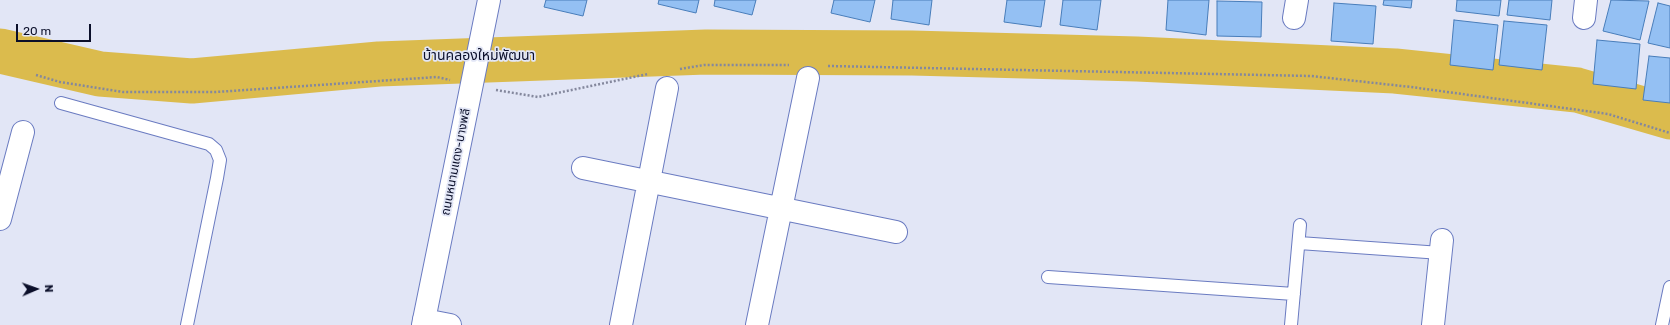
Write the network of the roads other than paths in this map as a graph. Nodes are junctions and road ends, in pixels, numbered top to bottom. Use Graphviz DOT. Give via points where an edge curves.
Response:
graph roads {
  1 [pos="489,2"];
  2 [pos="808,70"];
  3 [pos="671,79"];
  4 [pos="61,103"];
  5 [pos="23,132"];
  6 [pos="583,168"];
  7 [pos="650,183"];
  8 [pos="781,210"];
  9 [pos="0,219"];
  10 [pos="1300,225"];
  11 [pos="896,232"];
  12 [pos="1299,243"];
  13 [pos="1441,246"];
  14 [pos="1048,277"];
  15 [pos="1670,287"];
  16 [pos="1294,294"];
  17 [pos="424,322"];
  18 [pos="187,325"];
  19 [pos="450,325"];
  20 [pos="621,325"];
  21 [pos="757,325"];
  22 [pos="1291,325"];
  23 [pos="1433,325"];
  24 [pos="1662,325"];
  1 -- 17 [label="street, ถนนหนามแดง-บางพลี"];
  2 -- 8 [label="street"];
  3 -- 7 [label="street"];
  4 -- 18 [label="lane" via="209,144 216,150 220,160 218,178"];
  5 -- 9 [label="street"];
  6 -- 7 [label="street"];
  7 -- 8 [label="street"];
  7 -- 20 [label="street"];
  8 -- 11 [label="street"];
  8 -- 21 [label="street"];
  10 -- 12 [label="lane"];
  12 -- 13 [label="lane"];
  12 -- 16 [label="lane"];
  13 -- 23 [label="street"];
  14 -- 16 [label="lane"];
  15 -- 24 [label="lane"];
  16 -- 22 [label="lane"];
  17 -- 19 [label="street"];
}
